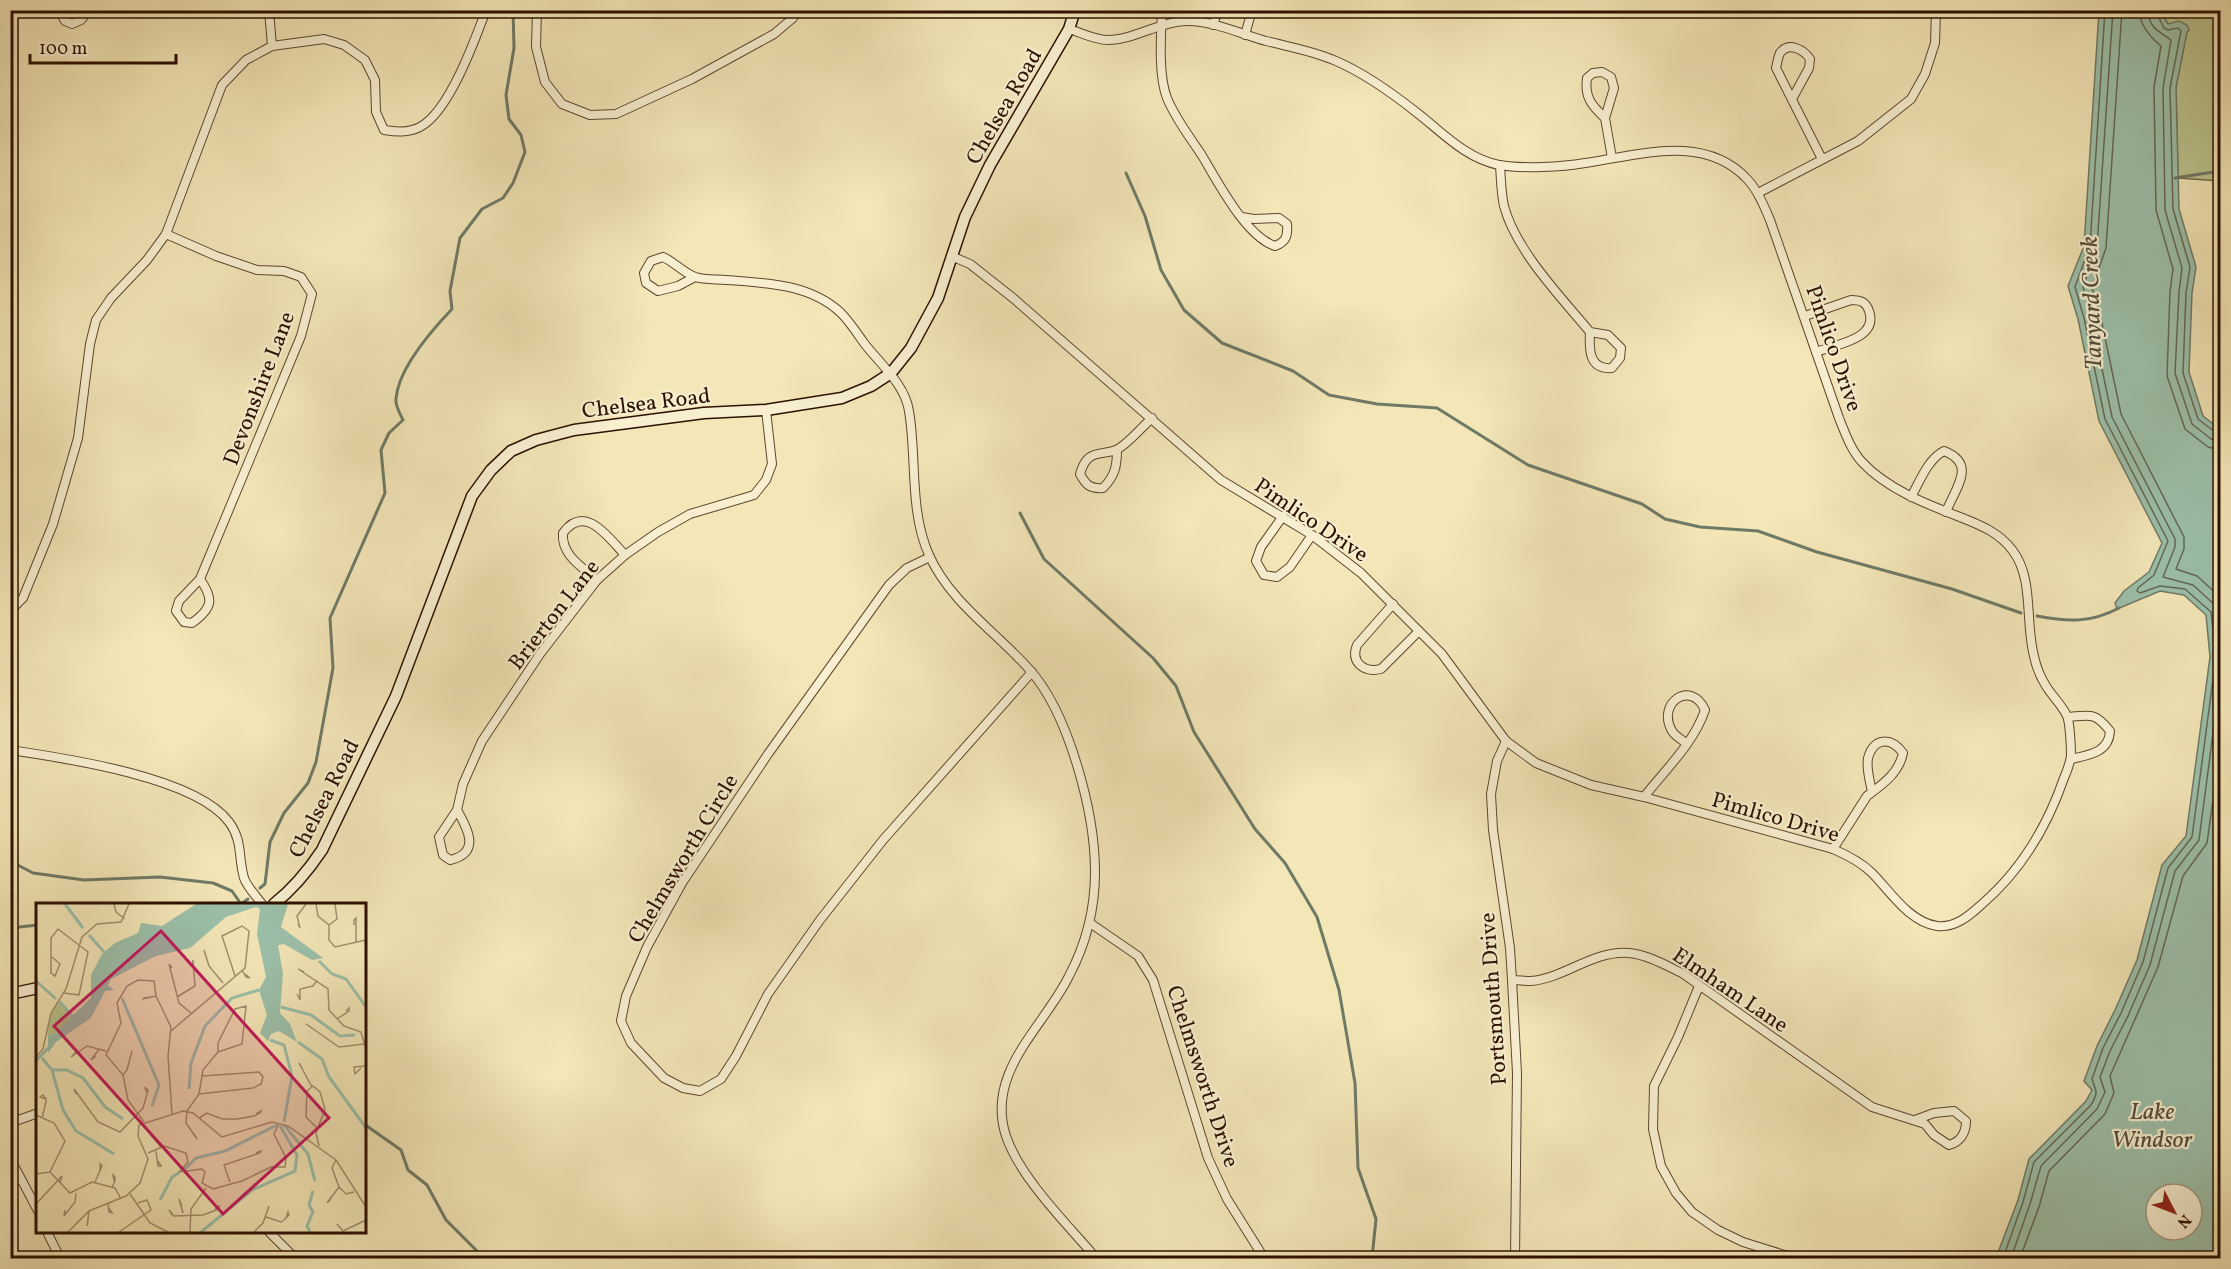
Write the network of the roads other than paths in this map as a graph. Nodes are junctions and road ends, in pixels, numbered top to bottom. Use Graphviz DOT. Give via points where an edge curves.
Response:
graph roads {
  1 [pos="59,10"];
  2 [pos="89,10"];
  3 [pos="269,10"];
  4 [pos="486,10"];
  5 [pos="537,10"];
  6 [pos="797,10"];
  7 [pos="1075,10"];
  8 [pos="1162,10"];
  9 [pos="1218,10"];
  10 [pos="1252,10"];
  11 [pos="1936,10"];
  12 [pos="1161,25"];
  13 [pos="1213,25"];
  14 [pos="1069,29"];
  15 [pos="1245,35"];
  16 [pos="272,46"];
  17 [pos="1792,99"];
  18 [pos="1605,118"];
  19 [pos="1612,158"];
  20 [pos="1822,159"];
  21 [pos="1500,165"];
  22 [pos="1758,193"];
  23 [pos="1242,217"];
  24 [pos="166,234"];
  25 [pos="951,256"];
  26 [pos="695,277"];
  27 [pos="1805,316"];
  28 [pos="1590,332"];
  29 [pos="1816,352"];
  30 [pos="891,373"];
  31 [pos="766,410"];
  32 [pos="1152,418"];
  33 [pos="1118,450"];
  34 [pos="1911,497"];
  35 [pos="1946,512"];
  36 [pos="1283,516"];
  37 [pos="1312,535"];
  38 [pos="625,555"];
  39 [pos="930,557"];
  40 [pos="200,579"];
  41 [pos="597,580"];
  42 [pos="1393,604"];
  43 [pos="10,611"];
  44 [pos="1419,631"];
  45 [pos="1032,672"];
  46 [pos="2067,717"];
  47 [pos="1506,741"];
  48 [pos="1686,743"];
  49 [pos="10,750"];
  50 [pos="2071,759"];
  51 [pos="1872,792"];
  52 [pos="1644,797"];
  53 [pos="457,810"];
  54 [pos="1833,849"];
  55 [pos="261,903"];
  56 [pos="275,903"];
  57 [pos="1090,923"];
  58 [pos="1512,980"];
  59 [pos="1699,986"];
  60 [pos="36,988"];
  61 [pos="10,994"];
  62 [pos="36,1114"];
  63 [pos="1915,1120"];
  64 [pos="10,1124"];
  65 [pos="10,1158"];
  66 [pos="36,1207"];
  67 [pos="48,1233"];
  68 [pos="270,1233"];
  69 [pos="60,1258"];
  70 [pos="295,1258"];
  71 [pos="1096,1258"];
  72 [pos="1264,1258"];
  73 [pos="1515,1258"];
  74 [pos="1794,1258"];
  1 -- 2 [label="street" via="64,21 72,24"];
  3 -- 16 [label="street"];
  4 -- 16 [label="street" via="457,81 435,113 421,127 401,133 384,130 376,112 375,80 365,60 344,45 324,39"];
  5 -- 6 [label="street" via="536,47 545,82 562,104 590,115 616,114 692,79 774,34"];
  7 -- 14 [label="street, Chelsea Road"];
  8 -- 12 [label="street"];
  9 -- 13 [label="street"];
  10 -- 15 [label="street"];
  11 -- 20 [label="street" via="1935,43 1925,74 1911,99 1858,141"];
  12 -- 13 [label="street, Pimlico Drive" via="1188,21"];
  12 -- 14 [label="street, Pimlico Drive" via="1109,40"];
  12 -- 23 [label="street" via="1166,97"];
  13 -- 15 [label="street, Pimlico Drive"];
  14 -- 25 [label="street, Chelsea Road" via="990,165"];
  15 -- 21 [label="street, Pimlico Drive" via="1337,61 1399,100 1455,146"];
  16 -- 24 [label="street" via="246,60 222,84"];
  17 -- 17 [label="street" via="1810,59 1793,47 1780,54 1776,68"];
  17 -- 20 [label="street"];
  18 -- 18 [label="street" via="1614,88 1611,77 1593,72 1587,78 1588,99"];
  18 -- 19 [label="street"];
  19 -- 21 [label="street, Pimlico Drive" via="1559,166"];
  19 -- 22 [label="street, Pimlico Drive" via="1654,151 1703,153 1737,170"];
  20 -- 22 [label="street"];
  21 -- 28 [label="street" via="1501,189 1510,222 1542,273"];
  22 -- 27 [label="street, Pimlico Drive"];
  23 -- 23 [label="street" via="1268,244 1284,243 1287,224 1280,218"];
  24 -- 40 [label="street, Devonshire Lane" via="257,270 284,271 301,277 312,294 301,336"];
  24 -- 43 [label="street" via="96,320 78,438 53,524 23,597"];
  25 -- 30 [label="street, Chelsea Road" via="938,298 911,348"];
  25 -- 32 [label="street, Pimlico Drive" via="970,264 1013,298"];
  26 -- 26 [label="street" via="663,257 651,261 644,273 646,283 657,291"];
  26 -- 30 [label="street" via="784,284 814,295 840,312"];
  27 -- 29 [label="street, Pimlico Drive"];
  27 -- 29 [label="street" via="1851,300 1865,303 1870,312 1872,322 1861,336"];
  28 -- 28 [label="street" via="1592,359 1604,369 1612,368 1620,358 1621,348 1608,335"];
  29 -- 34 [label="street, Pimlico Drive" via="1848,440 1861,461"];
  30 -- 31 [label="street, Chelsea Road" via="842,398"];
  30 -- 39 [label="street" via="909,407 919,528"];
  31 -- 38 [label="street, Brierton Lane" via="772,464 754,495 690,514"];
  31 -- 56 [label="street, Chelsea Road" via="704,412 574,430 511,451 491,470 472,496 396,696 322,850 309,870"];
  32 -- 33 [label="street"];
  32 -- 36 [label="street, Pimlico Drive" via="1221,480"];
  33 -- 33 [label="street" via="1089,458 1080,474 1085,484 1103,488 1111,480"];
  34 -- 35 [label="street, Pimlico Drive"];
  34 -- 35 [label="street" via="1932,460 1944,451 1952,454 1963,466"];
  35 -- 46 [label="street, Pimlico Drive" via="1986,528 2014,552 2024,576 2034,657 2046,686"];
  36 -- 37 [label="street, Pimlico Drive"];
  36 -- 37 [label="street" via="1261,547 1257,561 1264,575 1277,577 1290,567"];
  37 -- 42 [label="street, Pimlico Drive"];
  38 -- 41 [label="street, Brierton Lane"];
  38 -- 41 [label="street" via="598,527 582,520 568,526 563,533 567,554"];
  39 -- 45 [label="street" via="967,608"];
  39 -- 45 [label="street, Chelmsworth Circle" via="907,568 889,585 720,824 647,947 626,996 621,1021 631,1043 664,1078 682,1088 700,1091 721,1079 768,994 820,920 883,840"];
  40 -- 40 [label="street, Devonshire Lane" via="179,601 176,611 184,622 192,623 209,606 209,592"];
  41 -- 53 [label="street, Brierton Lane" via="540,654 482,741 463,784"];
  42 -- 44 [label="street, Pimlico Drive"];
  42 -- 44 [label="street" via="1357,645 1355,660 1361,667 1381,669"];
  44 -- 47 [label="street, Pimlico Drive" via="1442,654"];
  45 -- 57 [label="street" via="1060,718 1086,799 1095,873"];
  46 -- 50 [label="street, Pimlico Drive"];
  46 -- 50 [label="street" via="2099,717 2110,731 2103,748"];
  47 -- 52 [label="street, Pimlico Drive" via="1536,763 1591,785"];
  47 -- 58 [label="street, Portsmouth Drive" via="1497,760 1491,794"];
  48 -- 48 [label="street" via="1701,723 1705,710 1701,701 1685,695 1667,710 1673,733"];
  48 -- 52 [label="street"];
  49 -- 55 [label="street" via="109,768 201,798 230,823 239,841 244,880"];
  50 -- 54 [label="street, Pimlico Drive" via="2056,801 2026,856 2000,889 1965,919 1953,924 1925,923 1891,896 1871,871"];
  51 -- 51 [label="street" via="1900,765 1903,753 1897,745 1887,741 1872,749 1868,759"];
  51 -- 54 [label="street"];
  52 -- 54 [label="street, Pimlico Drive"];
  53 -- 53 [label="street, Brierton Lane" via="440,837 443,855 450,860 460,858 469,842 470,832"];
  57 -- 71 [label="street" via="1068,978 1006,1078 1003,1107 1006,1135 1020,1162"];
  57 -- 72 [label="street, Chelmsworth Drive" via="1138,956 1153,980 1209,1158 1227,1198"];
  58 -- 59 [label="street, Elmham Lane" via="1532,981 1590,959 1630,954 1664,964"];
  58 -- 73 [label="street, Portsmouth Drive" via="1517,1073"];
  59 -- 63 [label="street, Elmham Lane" via="1872,1107"];
  59 -- 74 [label="street" via="1654,1086 1653,1129 1661,1166 1692,1212 1718,1230"];
  60 -- 61 [label="street"];
  62 -- 64 [label="street"];
  63 -- 63 [label="street, Elmham Lane" via="1949,1145 1966,1128 1966,1121 1954,1111"];
  65 -- 66 [label="street"];
  67 -- 69 [label="street"];
  68 -- 70 [label="street"];
}
